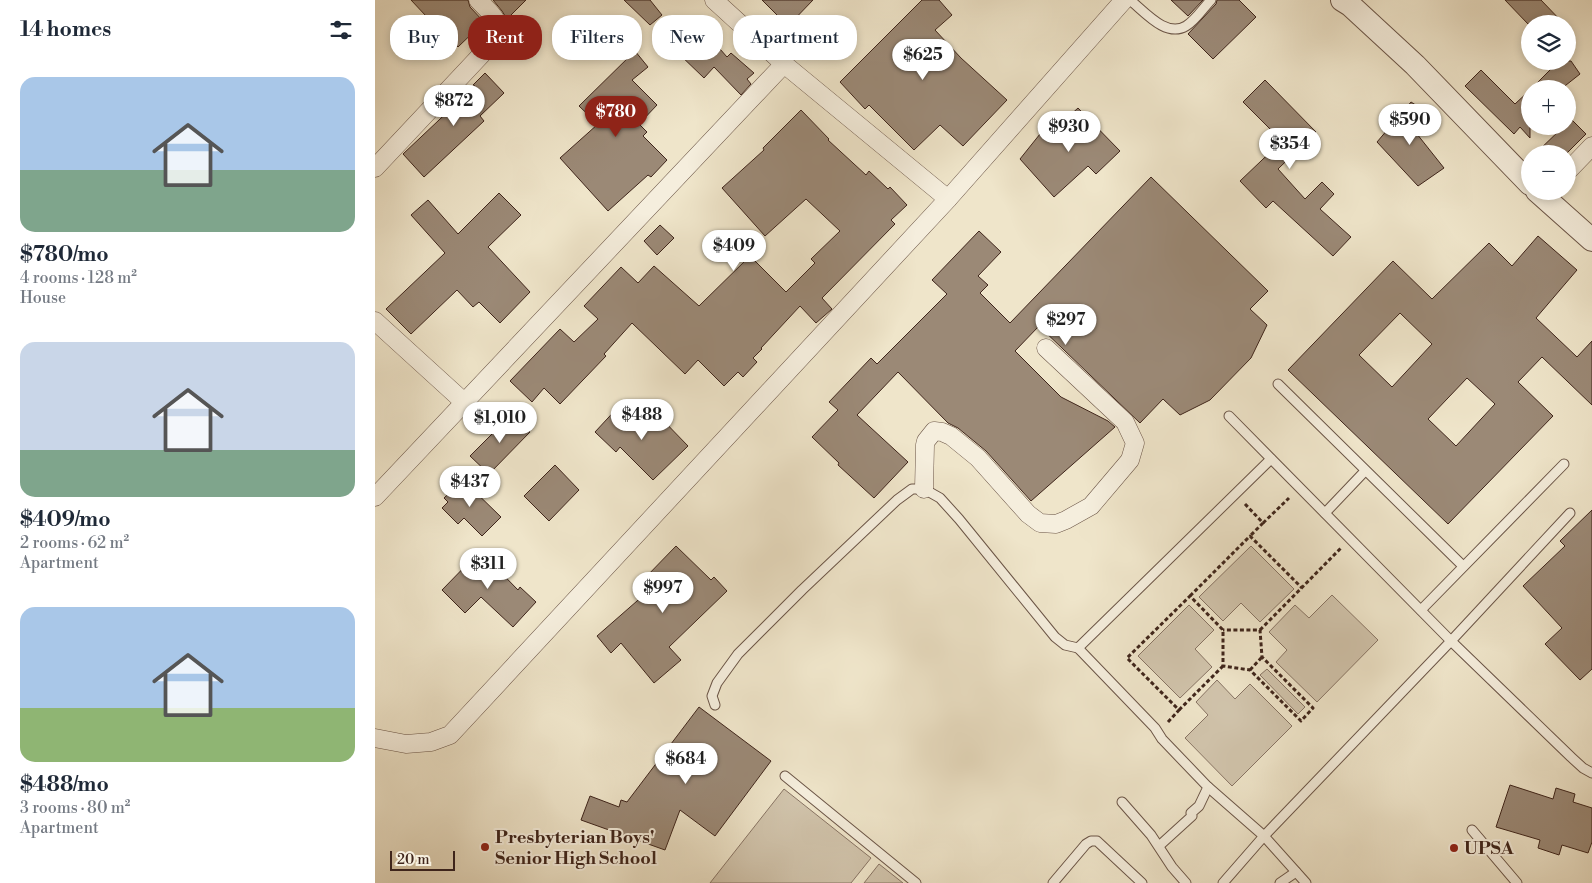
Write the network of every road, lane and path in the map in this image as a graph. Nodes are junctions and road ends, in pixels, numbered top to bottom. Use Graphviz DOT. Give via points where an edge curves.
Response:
graph roads {
  1 [pos="478,0"];
  2 [pos="714,0"];
  3 [pos="1124,0"];
  4 [pos="1130,0"];
  5 [pos="1211,0"];
  6 [pos="1342,0"];
  7 [pos="784,64"];
  8 [pos="1592,146"];
  9 [pos="1576,163"];
  10 [pos="375,168"];
  11 [pos="1521,172"];
  12 [pos="948,198"];
  13 [pos="1550,200"];
  14 [pos="1592,240"];
  15 [pos="375,320"];
  16 [pos="1046,348"];
  17 [pos="1278,384"];
  18 [pos="464,402"];
  19 [pos="1229,416"];
  20 [pos="1271,459"];
  21 [pos="1564,464"];
  22 [pos="1365,471"];
  23 [pos="1300,488"];
  24 [pos="924,489"];
  25 [pos="1235,494"];
  26 [pos="375,497"];
  27 [pos="1325,513"];
  28 [pos="1569,513"];
  29 [pos="1263,523"];
  30 [pos="1250,536"];
  31 [pos="1350,539"];
  32 [pos="1463,566"];
  33 [pos="1302,588"];
  34 [pos="1190,596"];
  35 [pos="1421,610"];
  36 [pos="1223,630"];
  37 [pos="1260,630"];
  38 [pos="1451,641"];
  39 [pos="1078,648"];
  40 [pos="1262,657"];
  41 [pos="1223,666"];
  42 [pos="1250,670"];
  43 [pos="715,705"];
  44 [pos="1179,710"];
  45 [pos="1158,732"];
  46 [pos="375,738"];
  47 [pos="1592,773"];
  48 [pos="785,776"];
  49 [pos="1208,787"];
  50 [pos="1122,802"];
  51 [pos="1472,830"];
  52 [pos="1264,836"];
  53 [pos="1159,846"];
  54 [pos="1296,872"];
  55 [pos="916,883"];
  56 [pos="1053,883"];
  57 [pos="1142,883"];
  58 [pos="1186,883"];
  59 [pos="1223,883"];
  60 [pos="1280,883"];
  61 [pos="1306,883"];
  62 [pos="1517,883"];
  1 -- 10 [label="street" via="497,20 500,29 497,38"];
  2 -- 7 [label="street"];
  3 -- 12 [label="street"];
  4 -- 5 [label="lane" via="1171,30 1186,26"];
  6 -- 11 [label="street" via="1415,65"];
  7 -- 12 [label="street"];
  7 -- 18 [label="street"];
  8 -- 9 [label="street"];
  12 -- 46 [label="street" via="450,735 431,742 406,744"];
  13 -- 14 [label="street"];
  15 -- 18 [label="street"];
  16 -- 24 [label="street" via="1125,422 1135,443 1130,460 1091,506 1056,524 1040,523 978,458 942,432 934,432 926,441"];
  17 -- 22 [label="lane"];
  18 -- 26 [label="street"];
  19 -- 20 [label="lane"];
  20 -- 23 [label="lane"];
  20 -- 25 [label="lane"];
  21 -- 32 [label="lane"];
  22 -- 27 [label="lane"];
  22 -- 32 [label="lane"];
  23 -- 27 [label="lane"];
  23 -- 29 [label="path"];
  24 -- 39 [label="lane" via="940,498 959,519 1055,637"];
  24 -- 43 [label="lane" via="912,489 897,500 738,654 717,683 712,696"];
  25 -- 29 [label="path"];
  25 -- 39 [label="lane"];
  27 -- 31 [label="lane"];
  28 -- 38 [label="lane"];
  29 -- 30 [label="path"];
  30 -- 33 [label="path"];
  30 -- 34 [label="path"];
  31 -- 33 [label="path"];
  31 -- 35 [label="lane"];
  32 -- 35 [label="lane"];
  33 -- 37 [label="path"];
  34 -- 36 [label="path"];
  34 -- 44 [label="path" via="1127,658"];
  35 -- 38 [label="lane"];
  36 -- 37 [label="path"];
  36 -- 41 [label="path"];
  37 -- 40 [label="path"];
  38 -- 47 [label="lane" via="1571,758"];
  38 -- 52 [label="lane"];
  39 -- 45 [label="lane"];
  40 -- 42 [label="path"];
  40 -- 42 [label="path" via="1313,708 1301,722"];
  41 -- 42 [label="path"];
  41 -- 44 [label="path"];
  44 -- 45 [label="path"];
  45 -- 49 [label="lane"];
  48 -- 55 [label="lane"];
  49 -- 52 [label="lane"];
  49 -- 53 [label="lane" via="1192,816"];
  50 -- 53 [label="lane"];
  51 -- 62 [label="lane"];
  52 -- 54 [label="lane"];
  52 -- 59 [label="lane"];
  53 -- 58 [label="lane"];
  54 -- 60 [label="lane"];
  54 -- 61 [label="lane"];
  56 -- 57 [label="lane" via="1086,844 1097,841"];
}
